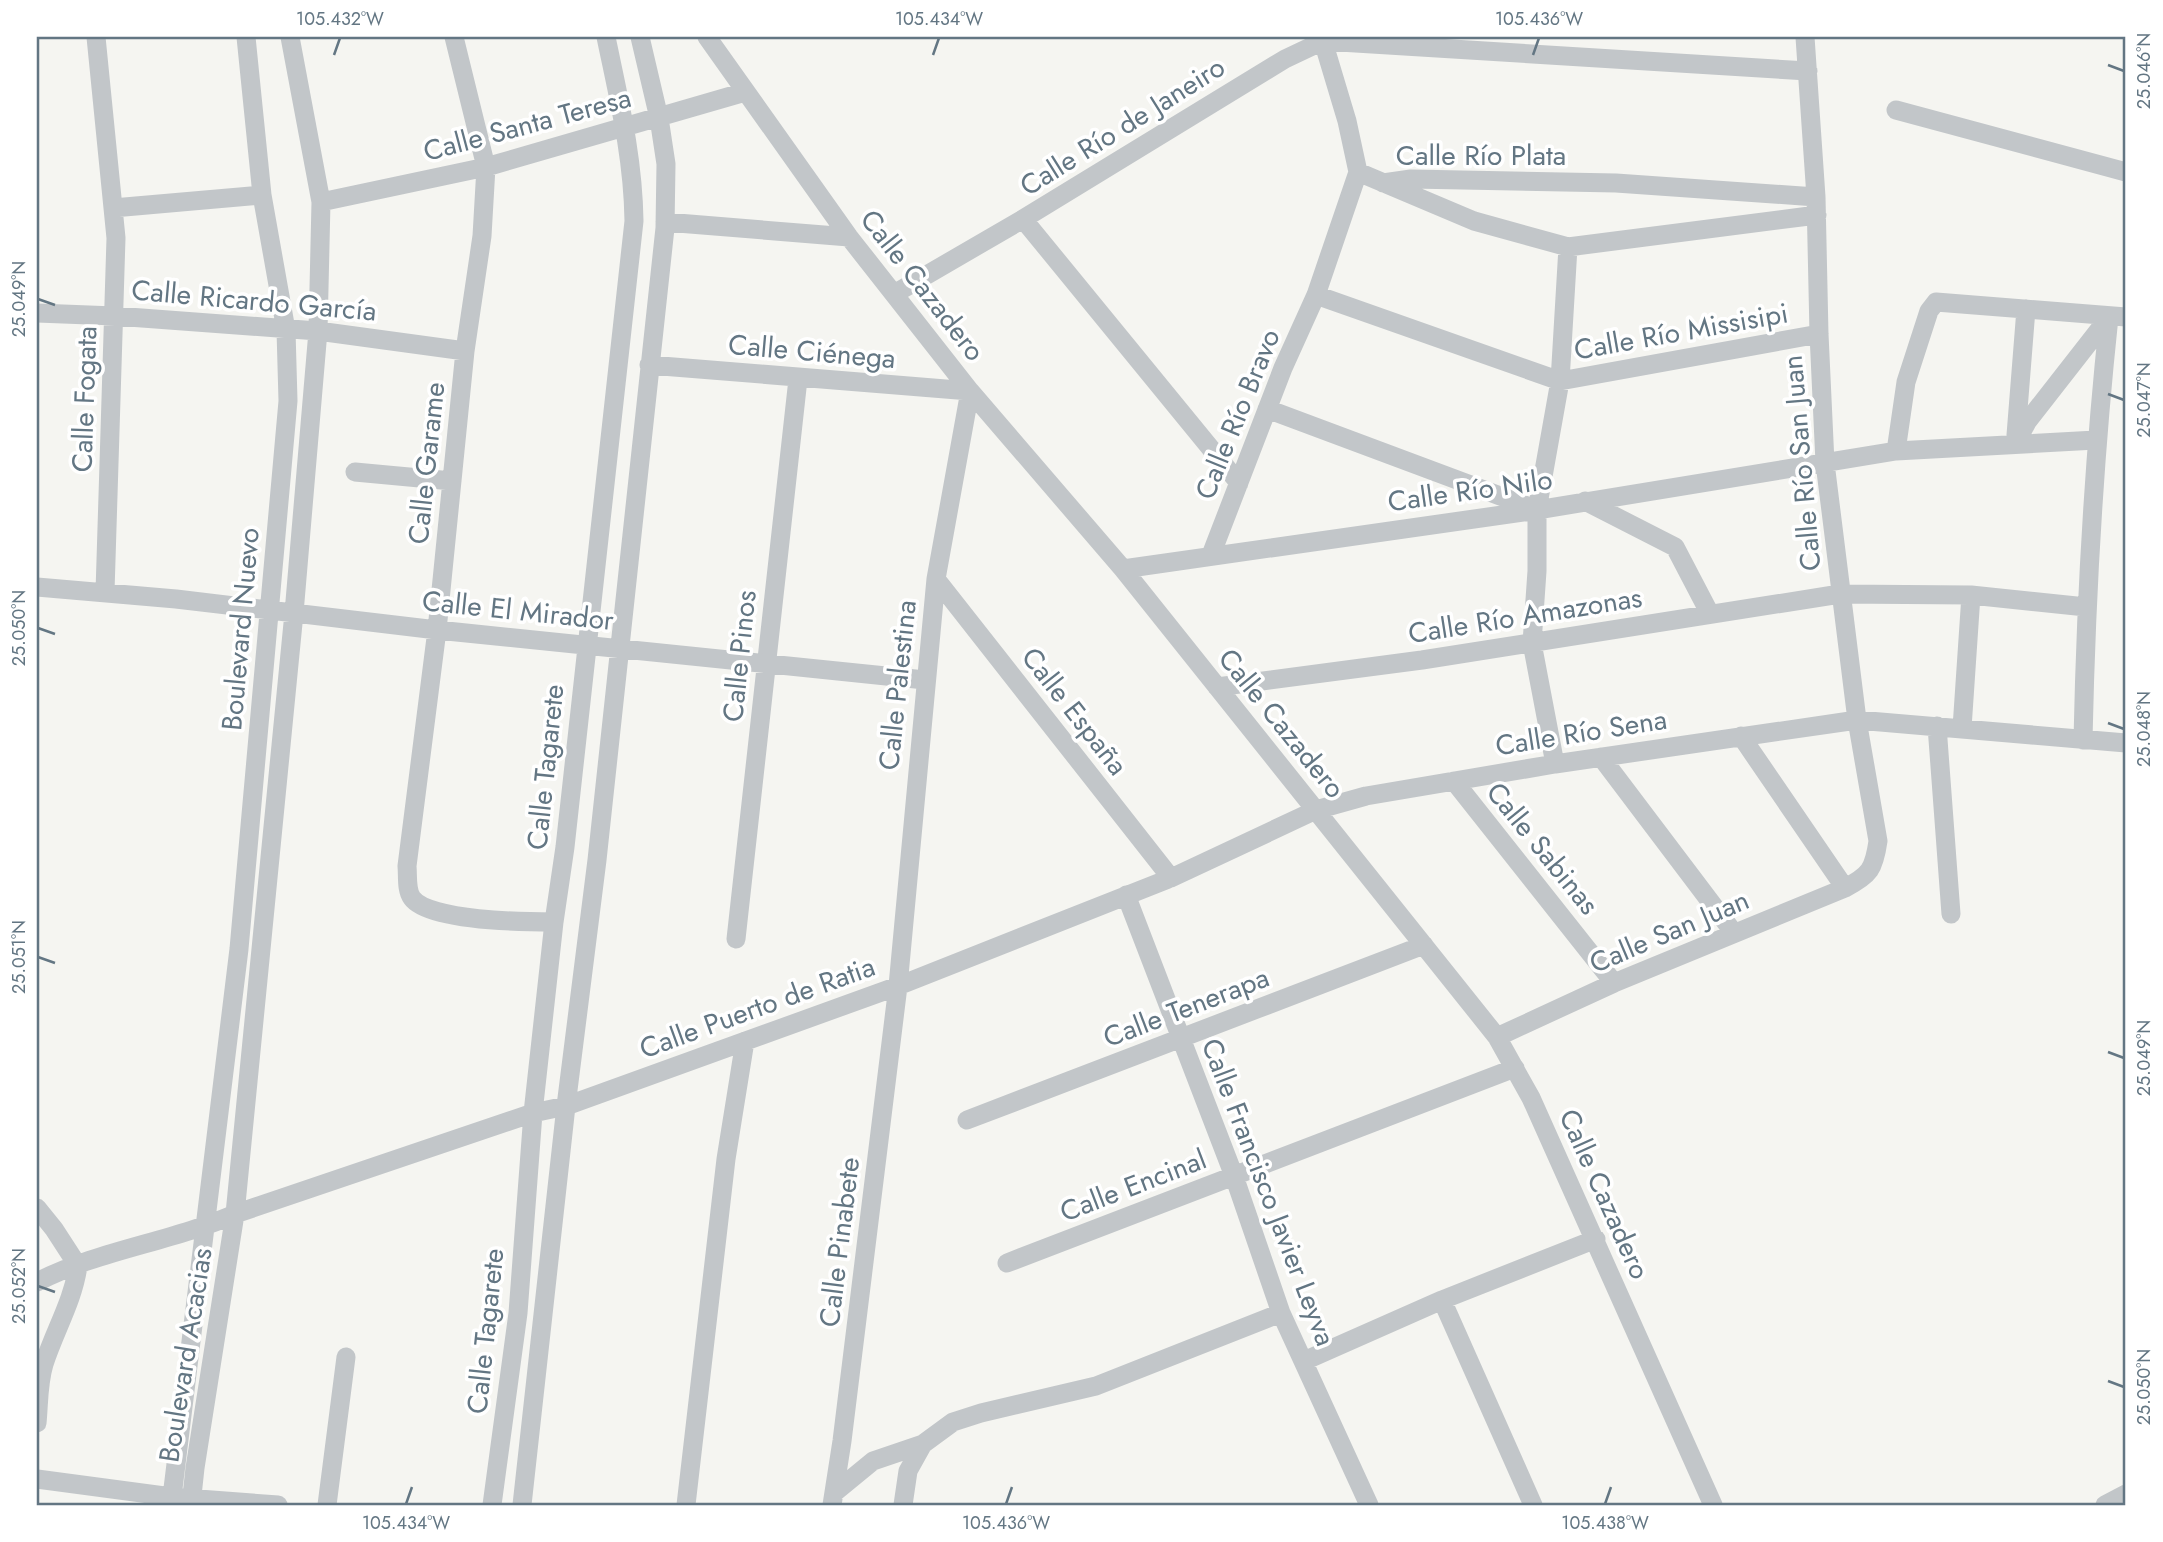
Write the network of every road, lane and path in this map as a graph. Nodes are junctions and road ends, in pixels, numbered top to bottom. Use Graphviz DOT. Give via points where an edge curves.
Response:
graph roads {
  1 [pos="96,37"];
  2 [pos="246,37"];
  3 [pos="290,37"];
  4 [pos="454,37"];
  5 [pos="606,37"];
  6 [pos="640,37"];
  7 [pos="1805,37"];
  8 [pos="717,40"];
  9 [pos="1323,41"];
  10 [pos="1808,71"];
  11 [pos="745,92"];
  12 [pos="1896,110"];
  13 [pos="659,118"];
  14 [pos="626,127"];
  15 [pos="486,167"];
  16 [pos="1357,172"];
  17 [pos="2126,172"];
  18 [pos="1382,183"];
  19 [pos="262,195"];
  20 [pos="321,202"];
  21 [pos="1817,206"];
  22 [pos="113,208"];
  23 [pos="1023,219"];
  24 [pos="665,222"];
  25 [pos="849,237"];
  26 [pos="1569,247"];
  27 [pos="894,293"];
  28 [pos="1316,295"];
  29 [pos="2026,309"];
  30 [pos="37,313"];
  31 [pos="115,316"];
  32 [pos="2117,317"];
  33 [pos="286,330"];
  34 [pos="318,331"];
  35 [pos="1819,334"];
  36 [pos="465,351"];
  37 [pos="649,365"];
  38 [pos="798,379"];
  39 [pos="1560,381"];
  40 [pos="970,391"];
  41 [pos="1267,408"];
  42 [pos="2096,440"];
  43 [pos="2016,443"];
  44 [pos="1896,451"];
  45 [pos="1825,463"];
  46 [pos="355,472"];
  47 [pos="452,481"];
  48 [pos="1239,483"];
  49 [pos="1585,501"];
  50 [pos="1537,510"];
  51 [pos="1211,555"];
  52 [pos="1123,569"];
  53 [pos="936,579"];
  54 [pos="37,587"];
  55 [pos="105,592"];
  56 [pos="1840,594"];
  57 [pos="1971,595"];
  58 [pos="2086,607"];
  59 [pos="270,610"];
  60 [pos="294,613"];
  61 [pos="1710,614"];
  62 [pos="438,630"];
  63 [pos="1532,643"];
  64 [pos="587,645"];
  65 [pos="619,648"];
  66 [pos="766,663"];
  67 [pos="925,680"];
  68 [pos="1217,687"];
  69 [pos="1857,720"];
  70 [pos="1937,726"];
  71 [pos="1962,728"];
  72 [pos="1741,736"];
  73 [pos="2083,740"];
  74 [pos="2126,743"];
  75 [pos="1601,757"];
  76 [pos="1555,764"];
  77 [pos="1454,781"];
  78 [pos="1316,810"];
  79 [pos="1171,878"];
  80 [pos="1864,878"];
  81 [pos="1845,888"];
  82 [pos="1126,895"];
  83 [pos="1951,914"];
  84 [pos="554,922"];
  85 [pos="1734,933"];
  86 [pos="736,939"];
  87 [pos="1424,945"];
  88 [pos="1614,983"];
  89 [pos="898,986"];
  90 [pos="1497,1037"];
  91 [pos="1182,1040"];
  92 [pos="746,1041"];
  93 [pos="1514,1068"];
  94 [pos="566,1106"];
  95 [pos="533,1113"];
  96 [pos="967,1121"];
  97 [pos="1234,1176"];
  98 [pos="37,1208"];
  99 [pos="235,1213"];
  100 [pos="206,1226"];
  101 [pos="1596,1239"];
  102 [pos="1007,1263"];
  103 [pos="78,1266"];
  104 [pos="37,1282"];
  105 [pos="1442,1300"];
  106 [pos="517,1313"];
  107 [pos="1281,1313"];
  108 [pos="543,1317"];
  109 [pos="346,1357"];
  110 [pos="1304,1362"];
  111 [pos="37,1423"];
  112 [pos="923,1444"];
  113 [pos="37,1479"];
  114 [pos="2126,1494"];
  115 [pos="833,1499"];
  116 [pos="181,1502"];
  117 [pos="278,1505"];
  118 [pos="327,1505"];
  119 [pos="492,1505"];
  120 [pos="522,1505"];
  121 [pos="686,1505"];
  122 [pos="903,1505"];
  123 [pos="1369,1505"];
  124 [pos="1533,1505"];
  125 [pos="1713,1505"];
  126 [pos="2105,1505"];
  1 -- 22 [label="street, Calle Fogata"];
  2 -- 19 [label="street, Boulevard Nuevo"];
  3 -- 20 [label="street, Boulevard Nuevo"];
  4 -- 15 [label="street, Calle Garame"];
  5 -- 14 [label="street, Calle Tagarete"];
  6 -- 13 [label="street, Calle Tagarete"];
  7 -- 10 [label="street, Calle Río San Juan"];
  8 -- 11 [label="street, Calle Cazadero"];
  9 -- 10 [label="street, Calle Río de Janeiro"];
  9 -- 16 [label="street"];
  9 -- 23 [label="street, Calle Río de Janeiro" via="1285,59"];
  10 -- 21 [label="street, Calle Río San Juan"];
  11 -- 13 [label="street, Calle Santa Teresa"];
  11 -- 25 [label="street, Calle Cazadero"];
  12 -- 17 [label="street"];
  13 -- 14 [label="street, Calle Santa Teresa"];
  13 -- 24 [label="street, Calle Tagarete" via="666,164"];
  14 -- 15 [label="street, Calle Santa Teresa"];
  14 -- 64 [label="street, Calle Tagarete" via="635,221"];
  15 -- 20 [label="street, Calle Santa Teresa"];
  15 -- 36 [label="street, Calle Garame" via="482,236"];
  16 -- 18 [label="street"];
  16 -- 28 [label="street, Calle Río Bravo"];
  18 -- 21 [label="street, Calle Río Plata" via="1422,179 1616,183"];
  18 -- 26 [label="street, Calle Río Plata" via="1474,221"];
  19 -- 22 [label="street"];
  19 -- 33 [label="street, Boulevard Nuevo"];
  20 -- 34 [label="street, Boulevard Nuevo"];
  21 -- 26 [label="street, Calle Río Plata"];
  21 -- 35 [label="street, Calle Río San Juan"];
  22 -- 31 [label="street, Calle Fogata"];
  23 -- 27 [label="street, Calle Río de Janeiro"];
  23 -- 48 [label="street"];
  24 -- 25 [label="street"];
  24 -- 37 [label="street, Calle Tagarete"];
  25 -- 27 [label="street, Calle Cazadero"];
  26 -- 39 [label="street"];
  27 -- 40 [label="street, Calle Cazadero"];
  28 -- 39 [label="street, Calle Río Missisipi"];
  28 -- 41 [label="street, Calle Río Bravo"];
  29 -- 32 [label="street"];
  29 -- 43 [label="street"];
  29 -- 44 [label="street" via="1936,302 1906,382"];
  30 -- 31 [label="street, Calle Ricardo García"];
  31 -- 33 [label="street, Calle Ricardo García"];
  31 -- 55 [label="street, Calle Fogata"];
  32 -- 42 [label="street"];
  32 -- 43 [label="street" via="2027,422"];
  33 -- 34 [label="street, Calle Ricardo García"];
  33 -- 59 [label="street, Boulevard Nuevo" via="288,401"];
  34 -- 36 [label="street, Calle Ricardo García"];
  34 -- 60 [label="street, Boulevard Nuevo"];
  35 -- 39 [label="street, Calle Río Missisipi"];
  35 -- 45 [label="street, Calle Río San Juan"];
  36 -- 47 [label="street, Calle Garame"];
  37 -- 38 [label="street, Calle Ciénega"];
  37 -- 65 [label="street, Calle Tagarete"];
  38 -- 40 [label="street, Calle Ciénega"];
  38 -- 66 [label="street, Calle Pinos"];
  39 -- 50 [label="street"];
  40 -- 52 [label="street, Calle Cazadero"];
  40 -- 53 [label="street, Calle Palestina"];
  41 -- 48 [label="street, Calle Río Bravo"];
  41 -- 50 [label="street"];
  42 -- 43 [label="street, Calle Río Nilo"];
  42 -- 58 [label="street"];
  43 -- 44 [label="street, Calle Río Nilo"];
  44 -- 45 [label="street, Calle Río Nilo"];
  45 -- 49 [label="street, Calle Río Nilo"];
  45 -- 56 [label="street, Calle Río San Juan"];
  46 -- 47 [label="street"];
  47 -- 62 [label="street, Calle Garame"];
  48 -- 51 [label="street, Calle Río Bravo"];
  49 -- 50 [label="street, Calle Río Nilo"];
  49 -- 61 [label="street" via="1675,547"];
  50 -- 51 [label="street, Calle Río Nilo"];
  50 -- 63 [label="street"];
  51 -- 52 [label="street, Calle Río Nilo"];
  52 -- 68 [label="street, Calle Cazadero"];
  53 -- 67 [label="street, Calle Palestina"];
  53 -- 79 [label="street, Calle España"];
  54 -- 55 [label="street, Calle El Mirador"];
  55 -- 59 [label="street, Calle El Mirador"];
  56 -- 57 [label="street, Calle Río Amazonas"];
  56 -- 61 [label="street, Calle Río Amazonas"];
  56 -- 69 [label="street, Calle Río San Juan"];
  57 -- 58 [label="street, Calle Río Amazonas"];
  57 -- 71 [label="street"];
  58 -- 73 [label="street"];
  59 -- 60 [label="street, Calle El Mirador"];
  59 -- 100 [label="street, Boulevard Nuevo" via="239,949"];
  60 -- 62 [label="street, Calle El Mirador"];
  60 -- 99 [label="street, Boulevard Nuevo"];
  61 -- 63 [label="street, Calle Río Amazonas"];
  62 -- 64 [label="street, Calle El Mirador"];
  62 -- 84 [label="street, Calle Garame" via="407,866 411,897 429,908 469,917 511,923"];
  63 -- 68 [label="street, Calle Río Amazonas"];
  63 -- 76 [label="street"];
  64 -- 65 [label="street, Calle El Mirador"];
  64 -- 84 [label="street, Calle Tagarete"];
  65 -- 66 [label="street, Calle El Mirador"];
  65 -- 94 [label="street, Calle Tagarete"];
  66 -- 67 [label="street, Calle El Mirador"];
  66 -- 86 [label="street, Calle Pinos"];
  67 -- 89 [label="street, Calle Palestina"];
  68 -- 78 [label="street, Calle Cazadero"];
  69 -- 70 [label="street, Calle Río Sena"];
  69 -- 72 [label="street, Calle Río Sena"];
  69 -- 80 [label="street, Calle Río San Juan" via="1878,841 1872,869"];
  70 -- 71 [label="street, Calle Río Sena"];
  70 -- 83 [label="street"];
  71 -- 73 [label="street, Calle Río Sena"];
  72 -- 75 [label="street, Calle Río Sena"];
  72 -- 81 [label="street"];
  73 -- 74 [label="street, Calle Río Sena"];
  75 -- 76 [label="street, Calle Río Sena"];
  75 -- 85 [label="street"];
  76 -- 77 [label="street, Calle Río Sena"];
  77 -- 78 [label="street, Calle Río Sena"];
  77 -- 88 [label="street, Calle Sabinas"];
  78 -- 79 [label="street, Calle Puerto de Ratia"];
  78 -- 87 [label="street, Calle Cazadero"];
  79 -- 82 [label="street, Calle Puerto de Ratia"];
  80 -- 81 [label="street, Calle San Juan"];
  81 -- 85 [label="street, Calle San Juan"];
  82 -- 89 [label="street, Calle Puerto de Ratia"];
  82 -- 91 [label="street, Calle Francisco Javier Leyva"];
  84 -- 95 [label="street, Calle Tagarete"];
  85 -- 88 [label="street, Calle San Juan"];
  87 -- 90 [label="street, Calle Cazadero"];
  87 -- 91 [label="street, Calle Tenerapa"];
  88 -- 90 [label="street, Calle San Juan"];
  89 -- 92 [label="street, Calle Puerto de Ratia"];
  89 -- 115 [label="street, Calle Pinabete"];
  90 -- 93 [label="street, Calle Cazadero"];
  91 -- 96 [label="street, Calle Tenerapa"];
  91 -- 97 [label="street, Calle Francisco Javier Leyva"];
  92 -- 94 [label="street, Calle Puerto de Ratia"];
  92 -- 121 [label="street" via="724,1172"];
  93 -- 97 [label="street, Calle Encinal"];
  93 -- 101 [label="street, Calle Cazadero"];
  94 -- 95 [label="street, Calle Puerto de Ratia"];
  94 -- 108 [label="street, Calle Tagarete"];
  95 -- 99 [label="street, Calle Puerto de Ratia"];
  95 -- 106 [label="street, Calle Tagarete"];
  97 -- 102 [label="street, Calle Encinal"];
  97 -- 107 [label="street, Calle Francisco Javier Leyva"];
  98 -- 103 [label="street"];
  99 -- 100 [label="street, Calle Puerto de Ratia"];
  99 -- 116 [label="street, Boulevard Acacias"];
  100 -- 103 [label="street, Calle Puerto de Ratia"];
  100 -- 116 [label="street, Boulevard Acacias"];
  101 -- 105 [label="street"];
  101 -- 125 [label="street, Calle Cazadero"];
  103 -- 104 [label="street, Calle Puerto de Ratia"];
  103 -- 111 [label="street" via="70,1302 44,1365"];
  105 -- 110 [label="street"];
  105 -- 124 [label="street"];
  106 -- 108 [label="street"];
  106 -- 119 [label="street, Calle Tagarete"];
  107 -- 110 [label="street, Calle Francisco Javier Leyva"];
  107 -- 112 [label="street" via="1096,1386 953,1422"];
  108 -- 120 [label="street, Calle Tagarete"];
  109 -- 118 [label="street"];
  110 -- 123 [label="street, Calle Francisco Javier Leyva"];
  112 -- 115 [label="street" via="873,1461"];
  112 -- 122 [label="street" via="908,1471"];
  113 -- 116 [label="street"];
  114 -- 126 [label="street"];
  116 -- 117 [label="street"];
}
